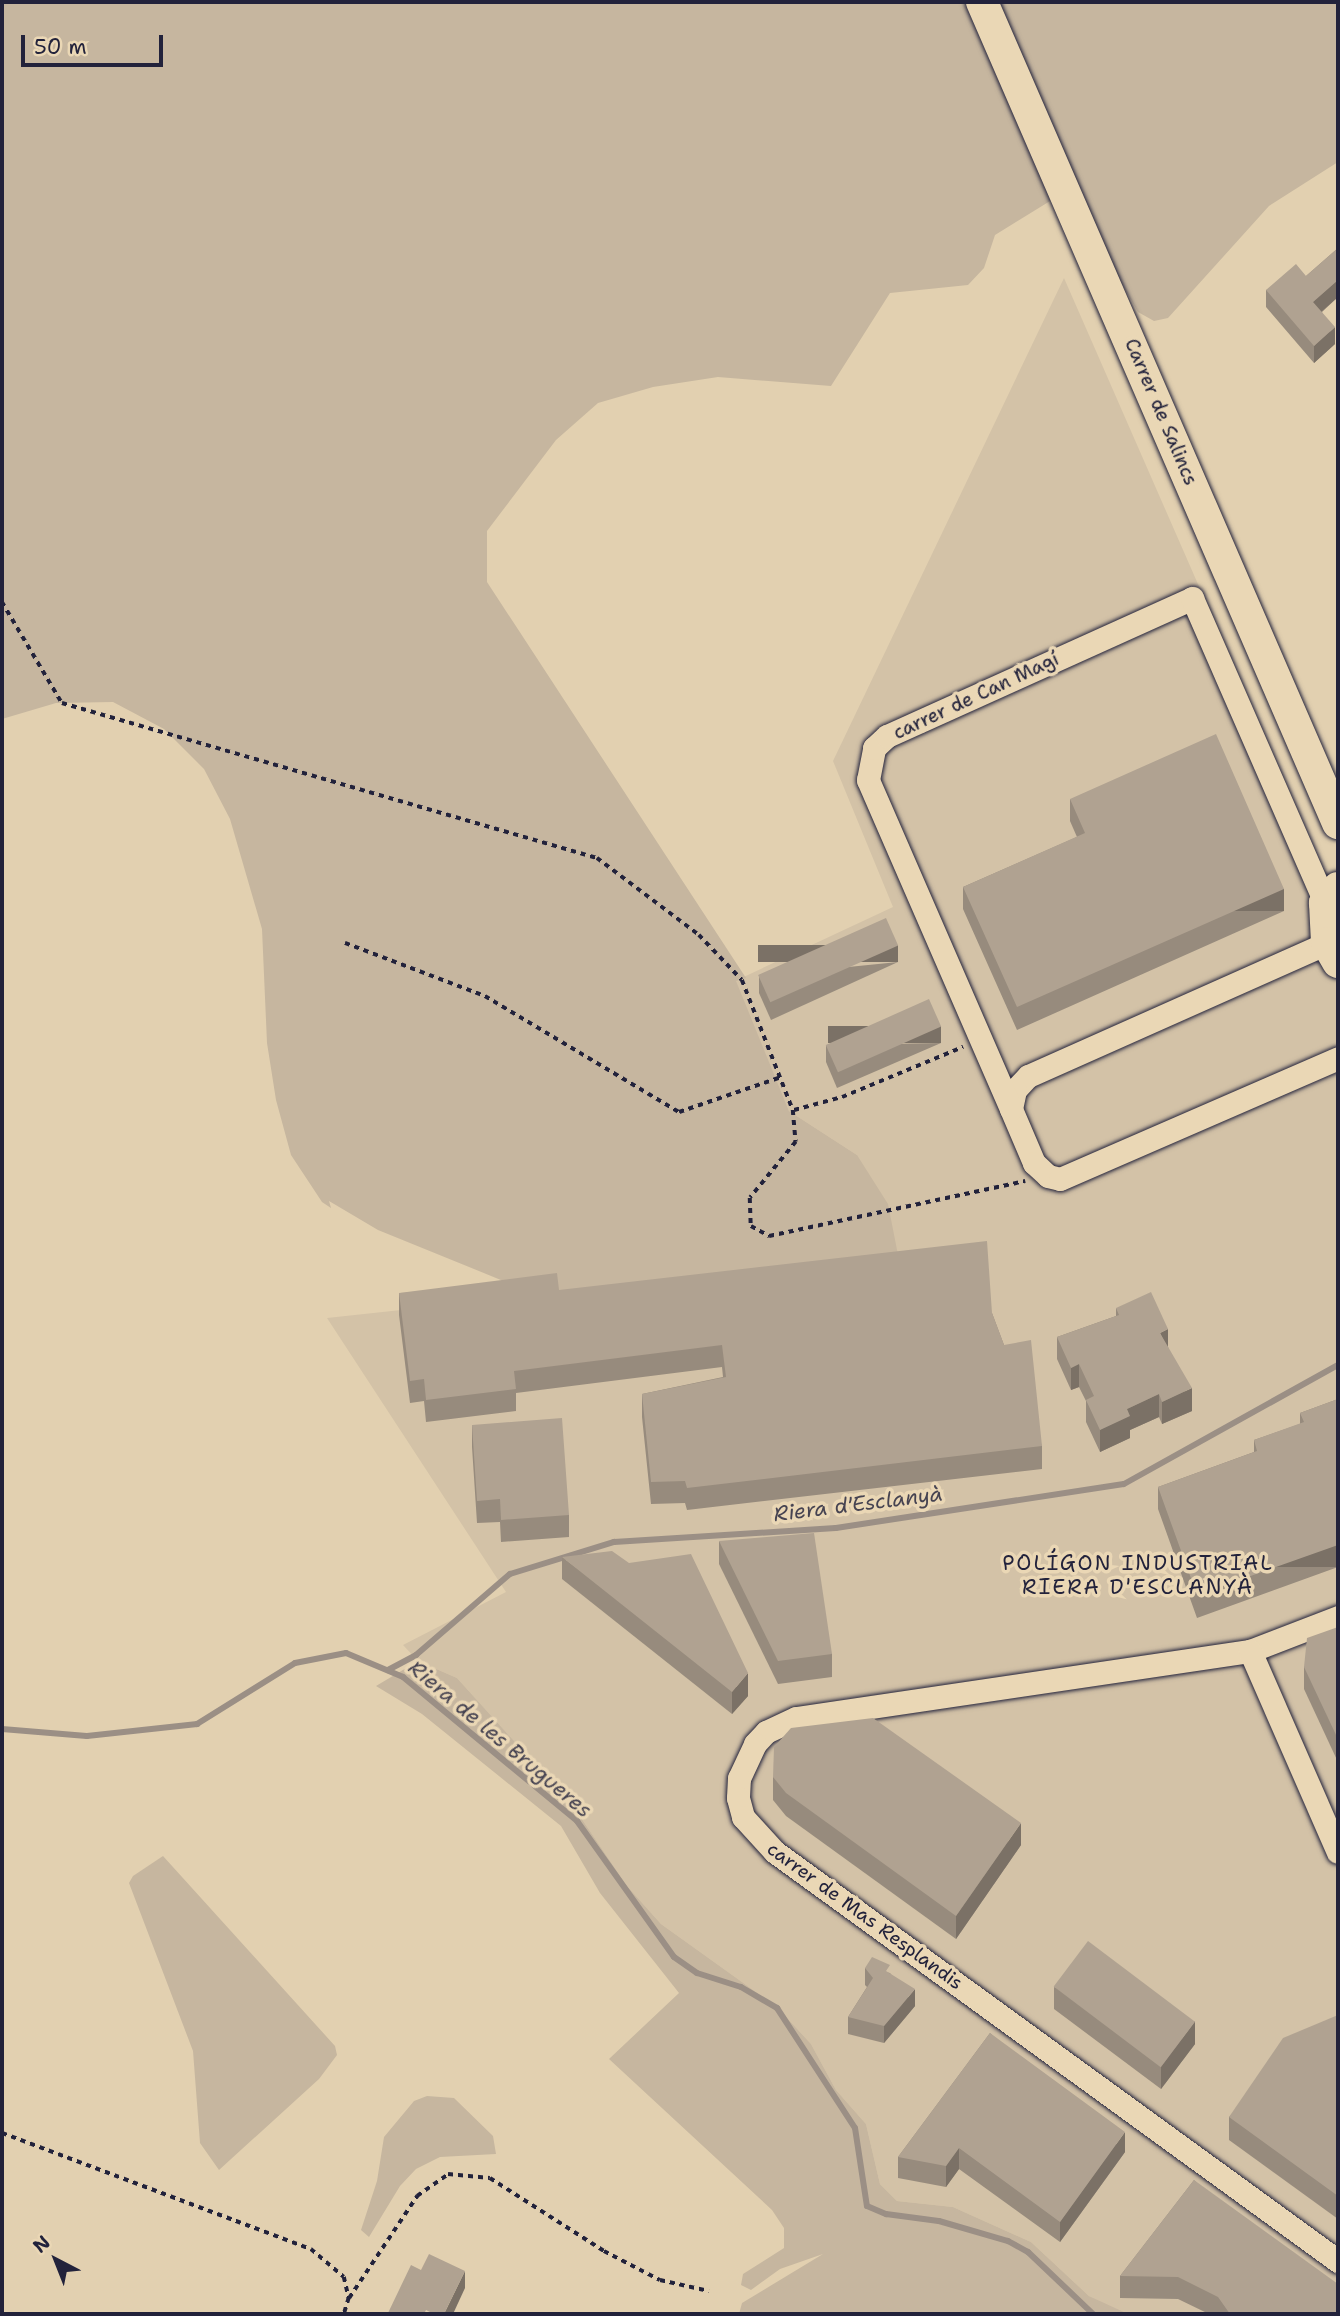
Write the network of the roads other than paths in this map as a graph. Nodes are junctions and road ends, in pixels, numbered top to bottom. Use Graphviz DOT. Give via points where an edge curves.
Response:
graph roads {
  1 [pos="982,2"];
  2 [pos="1338,823"];
  3 [pos="1332,895"];
  4 [pos="1334,947"];
  5 [pos="985,1046"];
  6 [pos="1338,1058"];
  7 [pos="1037,1072"];
  8 [pos="1011,1110"];
  9 [pos="1338,1617"];
  10 [pos="1250,1651"];
  11 [pos="1338,1852"];
  12 [pos="1338,2261"];
  1 -- 2 [label="main road, Carrer de Salincs"];
  3 -- 4 [label="main road"];
  3 -- 5 [label="street, carrer de Can Magí" via="1192,598 887,736 874,748 868,780 879,813"];
  4 -- 7 [label="street"];
  5 -- 7 [label="street" via="1005,1069"];
  5 -- 8 [label="street, carrer de Can Magí"];
  6 -- 8 [label="street, carrer de Can Magí" via="1077,1174 1048,1176 1024,1149"];
  7 -- 8 [label="street" via="1016,1090"];
  9 -- 10 [label="street, carrer de Mas Resplandis"];
  10 -- 11 [label="street"];
  10 -- 12 [label="street, carrer de Mas Resplandis" via="796,1718 766,1732 755,1744 740,1778 738,1798 743,1817 775,1852"];
}
